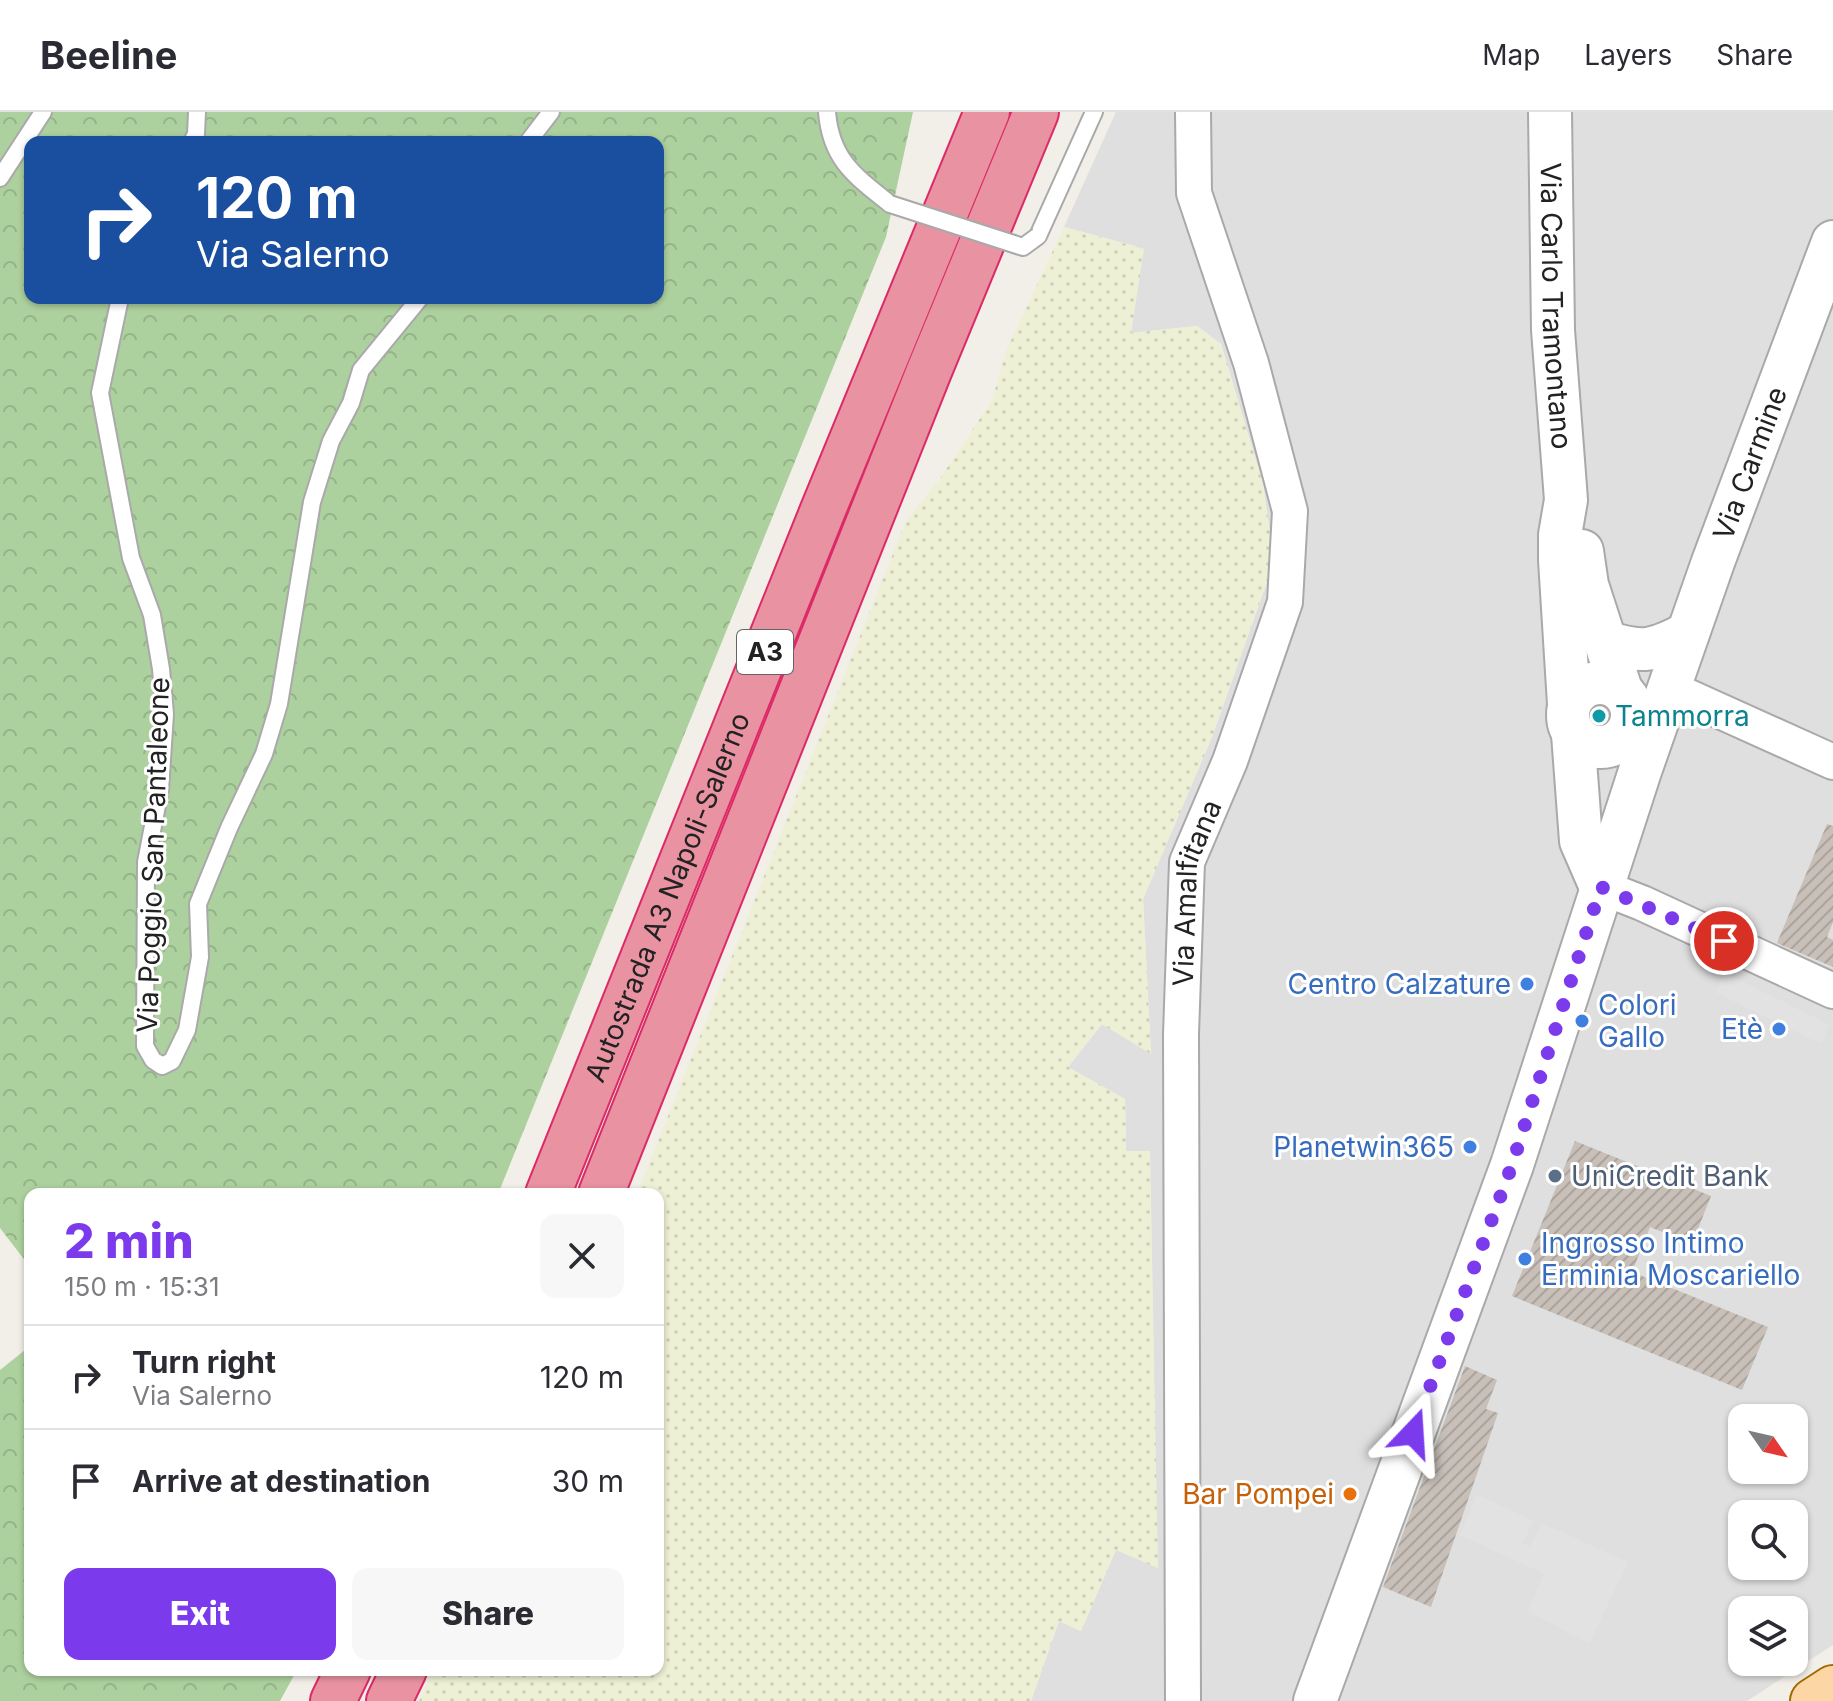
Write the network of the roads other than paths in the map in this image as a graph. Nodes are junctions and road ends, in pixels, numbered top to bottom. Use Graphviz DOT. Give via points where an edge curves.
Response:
graph roads {
  1 [pos="43,112"];
  2 [pos="197,112"];
  3 [pos="551,112"];
  4 [pos="827,112"];
  5 [pos="987,112"];
  6 [pos="1036,112"];
  7 [pos="1094,112"];
  8 [pos="1193,112"];
  9 [pos="1550,112"];
  10 [pos="27,136"];
  11 [pos="195,136"];
  12 [pos="533,136"];
  13 [pos="24,141"];
  14 [pos="0,178"];
  15 [pos="1833,242"];
  16 [pos="119,304"];
  17 [pos="415,304"];
  18 [pos="1566,500"];
  19 [pos="1688,633"];
  20 [pos="1606,642"];
  21 [pos="1669,688"];
  22 [pos="1629,710"];
  23 [pos="1571,719"];
  24 [pos="1833,762"];
  25 [pos="1640,771"];
  26 [pos="1601,887"];
  27 [pos="1833,991"];
  28 [pos="550,1188"];
  29 [pos="603,1188"];
  30 [pos="345,1676"];
  31 [pos="401,1676"];
  32 [pos="1833,1688"];
  33 [pos="333,1701"];
  34 [pos="389,1701"];
  35 [pos="1183,1701"];
  36 [pos="1315,1701"];
  37 [pos="1813,1701"];
  1 -- 10 [label="lane"];
  2 -- 11 [label="lane"];
  3 -- 12 [label="lane"];
  4 -- 7 [label="lane, bridge" via="833,145 851,174 890,204 1023,247 1038,236"];
  5 -- 28 [label="highway, Autostrada A3 Napoli-Salerno / A3"];
  6 -- 29 [label="highway, Autostrada A3 Napoli-Salerno / A3"];
  8 -- 35 [label="street, Via Amalfitana" via="1194,193 1251,363 1290,511 1285,602 1230,761 1187,862 1181,1034"];
  9 -- 18 [label="street, Via Carlo Tramontano" via="1553,330"];
  13 -- 14 [label="lane"];
  15 -- 19 [label="street, Via Carmine"];
  16 -- 17 [label="lane, Via Poggio San Pantaleone" via="100,393 131,558 152,615 161,669 165,714 160,790 146,862 145,1046 162,1066 172,1061 187,1030 200,957 198,904 264,754 279,704 312,502 331,441 361,370"];
  18 -- 20 [label="street, Via Carlo Tramontano"];
  18 -- 23 [label="street, Via Carlo Tramontano" via="1560,560"];
  19 -- 20 [label="street" via="1666,645 1632,651"];
  19 -- 21 [label="street, Via Carmine"];
  20 -- 22 [label="street, Via Carlo Tramontano"];
  21 -- 22 [label="street"];
  21 -- 24 [label="street"];
  21 -- 25 [label="street, Via Carmine"];
  22 -- 23 [label="street" via="1610,684 1598,683 1576,694"];
  22 -- 23 [label="street" via="1628,733 1607,747 1582,743"];
  22 -- 25 [label="street, Via Carlo Tramontano"];
  23 -- 26 [label="street, Via Carlo Tramontano" via="1581,841"];
  25 -- 26 [label="street, Via Carmine"];
  26 -- 27 [label="street"];
  26 -- 36 [label="street, Via Carmine" via="1512,1165"];
  30 -- 33 [label="highway"];
  31 -- 34 [label="highway"];
  32 -- 37 [label="main road"];
}
